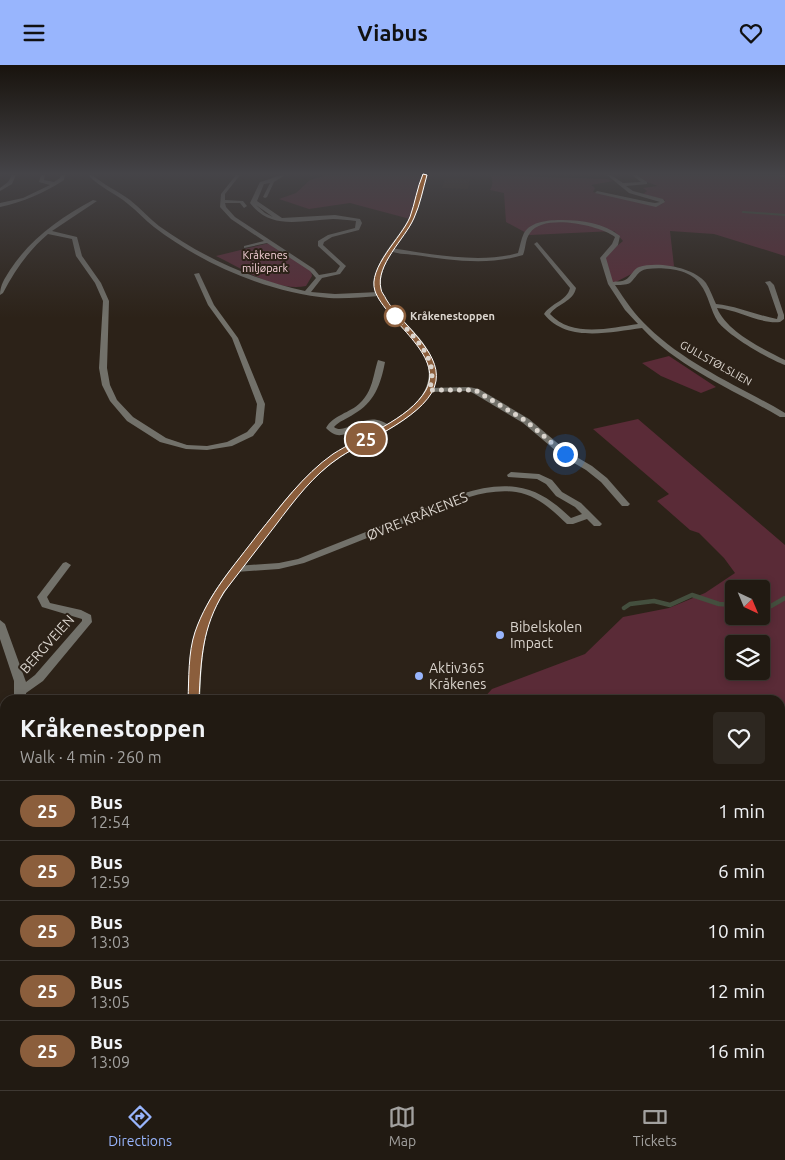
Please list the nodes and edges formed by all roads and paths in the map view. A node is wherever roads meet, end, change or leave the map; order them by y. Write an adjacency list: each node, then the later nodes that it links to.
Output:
1 (58, 223): 8 (street)
2 (152, 223): 18 (street)
3 (241, 223): 9 (street)
4 (358, 223): 14 (street)
5 (409, 223): 12 (main road)
6 (552, 223): 12 (street, GULLSTØLSLIEN)
7 (581, 223): 16 (street, GULLSTØLSLIEN)
8 (46, 232): 13 (street); 17 (street)
9 (269, 241): 11 (street); 14 (street)
10 (537, 244): 21 (street)
11 (246, 247)
12 (391, 250): 19 (main road)
13 (197, 274)
14 (320, 277): 18 (street)
15 (768, 282): 20 (street)
16 (611, 284): 20 (street); 21 (street, GULLSTØLSLIEN)
17 (0, 293)
18 (307, 293): 19 (street)
19 (379, 295): 24 (main road)
20 (713, 306): 23 (street)
21 (642, 326): 25 (street, GULLSTØLSLIEN)
22 (381, 362): 26 (street)
23 (785, 363)
24 (429, 390): 26 (main road); 28 (street)
25 (784, 415)
26 (388, 427): 32 (main road)
27 (512, 475): 29 (street)
28 (625, 504)
29 (590, 515): 30 (street); 32 (street, ØVRE KRÅKENES)
30 (597, 524)
31 (66, 565): 35 (street, BERGVEIEN)
32 (236, 569): 36 (main road)
33 (0, 624): 34 (street, BERGVEIEN)
34 (21, 695)
35 (22, 695)
36 (194, 695)

